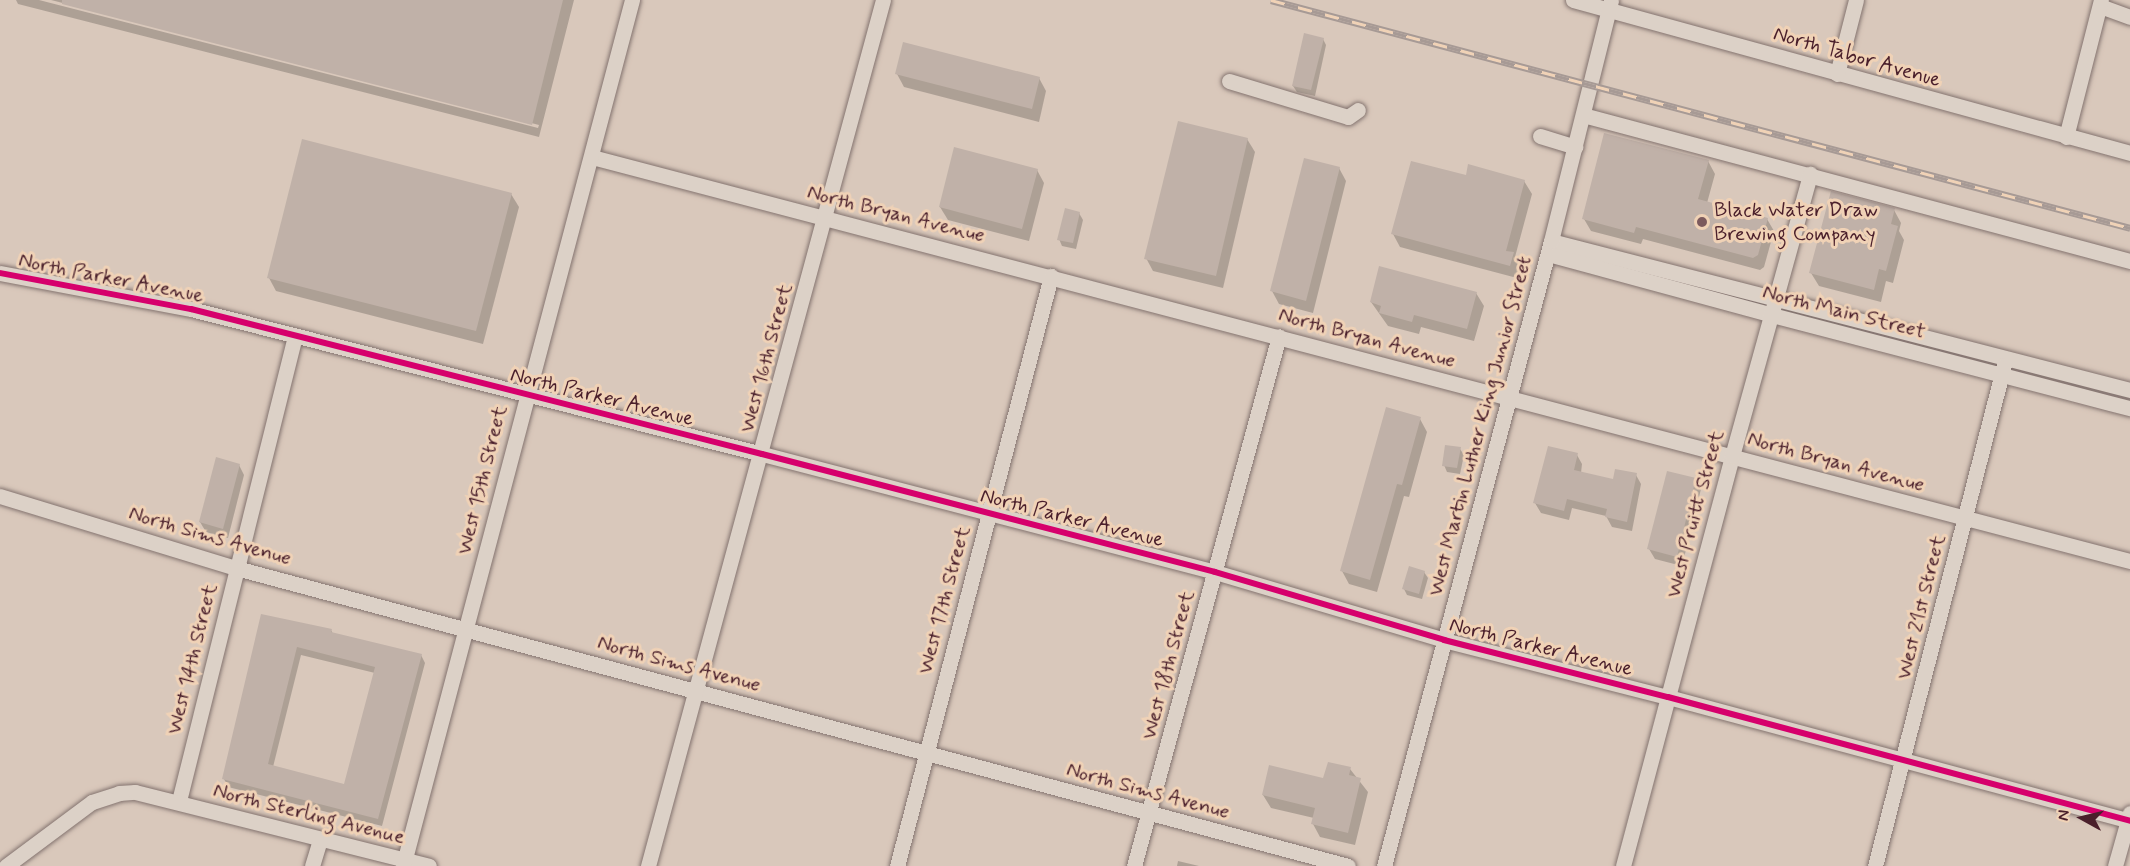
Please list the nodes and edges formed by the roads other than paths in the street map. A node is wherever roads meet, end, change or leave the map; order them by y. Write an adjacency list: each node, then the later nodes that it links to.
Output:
1 (632, 0): 16 (street, West 15th Street)
2 (883, 0): 18 (street, West 16th Street)
3 (1573, 0): 6 (street, North Tabor Avenue)
4 (1856, 0): 8 (street)
5 (2100, 3): 7 (street); 13 (street)
6 (1610, 5): 8 (street, North Tabor Avenue); 11 (street, West Martin Luther King Junior Street)
7 (2130, 17)
8 (1837, 74): 13 (street, North Tabor Avenue)
9 (1229, 81): 10 (street)
10 (1358, 110)
11 (1583, 116): 14 (street, West Martin Luther King Junior Street); 17 (street)
12 (1540, 136): 14 (street)
13 (2066, 137): 15 (street, North Tabor Avenue)
14 (1575, 147): 19 (street, West Martin Luther King Junior Street)
15 (2130, 153)
16 (592, 157): 18 (street, North Bryan Avenue); 29 (street, West 15th Street)
17 (1810, 174): 20 (street); 23 (street, West Pruitt Street)
18 (825, 218): 22 (street, North Bryan Avenue); 32 (street, West 16th Street)
19 (1550, 247): 23 (street, North Main Street); 24 (street, North Main Street); 30 (street, West Martin Luther King Junior Street)
20 (2130, 261)
21 (0, 273): 25 (street, North Parker Avenue)
22 (1052, 276): 26 (street, North Bryan Avenue); 35 (street, West 17th Street)
23 (1776, 299): 24 (street, West Pruitt Street); 27 (street, North Main Street)
24 (1772, 315): 27 (street, North Main Street); 33 (street, West Pruitt Street)
25 (295, 336): 29 (street, North Parker Avenue); 38 (street, West 14th Street)
26 (1279, 336): 30 (street, North Bryan Avenue); 39 (street, West 18th Street)
27 (2004, 366): 28 (street, North Main Street); 31 (street, North Main Street); 36 (street, West 21st Street)
28 (2130, 390)
29 (526, 394): 32 (street, North Parker Avenue); 40 (street, West 15th Street)
30 (1508, 398): 33 (street, North Bryan Avenue); 41 (street, West Martin Luther King Junior Street)
31 (2130, 408)
32 (762, 454): 35 (street, North Parker Avenue); 42 (street, West 16th Street)
33 (1732, 456): 36 (street, North Bryan Avenue); 43 (street, West Pruitt Street)
34 (0, 496): 38 (street, North Sims Avenue)
35 (988, 514): 39 (street, North Parker Avenue); 44 (street, West 17th Street)
36 (1965, 518): 37 (street, North Bryan Avenue); 45 (street, West 21st Street)
37 (2130, 561)
38 (236, 568): 40 (street, North Sims Avenue); 46 (street, West 14th Street)
39 (1215, 572): 41 (street, North Parker Avenue); 47 (street, West 18th Street)
40 (466, 628): 42 (street, North Sims Avenue); 50 (street, West 15th Street)
41 (1444, 640): 43 (street, North Parker Avenue); 58 (street, West Martin Luther King Junior Street)
42 (698, 691): 44 (street, North Sims Avenue); 54 (street, West 16th Street)
43 (1668, 697): 45 (street, North Parker Avenue); 59 (street, West Pruitt Street)
44 (926, 753): 47 (street, North Sims Avenue); 55 (street, West 17th Street)
45 (1903, 761): 48 (street, North Parker Avenue); 60 (street, West 21st Street)
46 (179, 801): 49 (street, North Sterling Avenue); 51 (street)
47 (1149, 813): 56 (street, West 18th Street); 57 (street, North Sims Avenue)
48 (2129, 818): 61 (street)
49 (320, 840): 50 (street, North Sterling Avenue); 52 (street)
50 (403, 863): 53 (street, North Sterling Avenue)
51 (6, 866)
52 (312, 866)
53 (429, 866)
54 (648, 866)
55 (897, 866)
56 (1134, 866)
57 (1348, 866)
58 (1384, 866)
59 (1623, 866)
60 (1875, 866)
61 (2115, 866)

